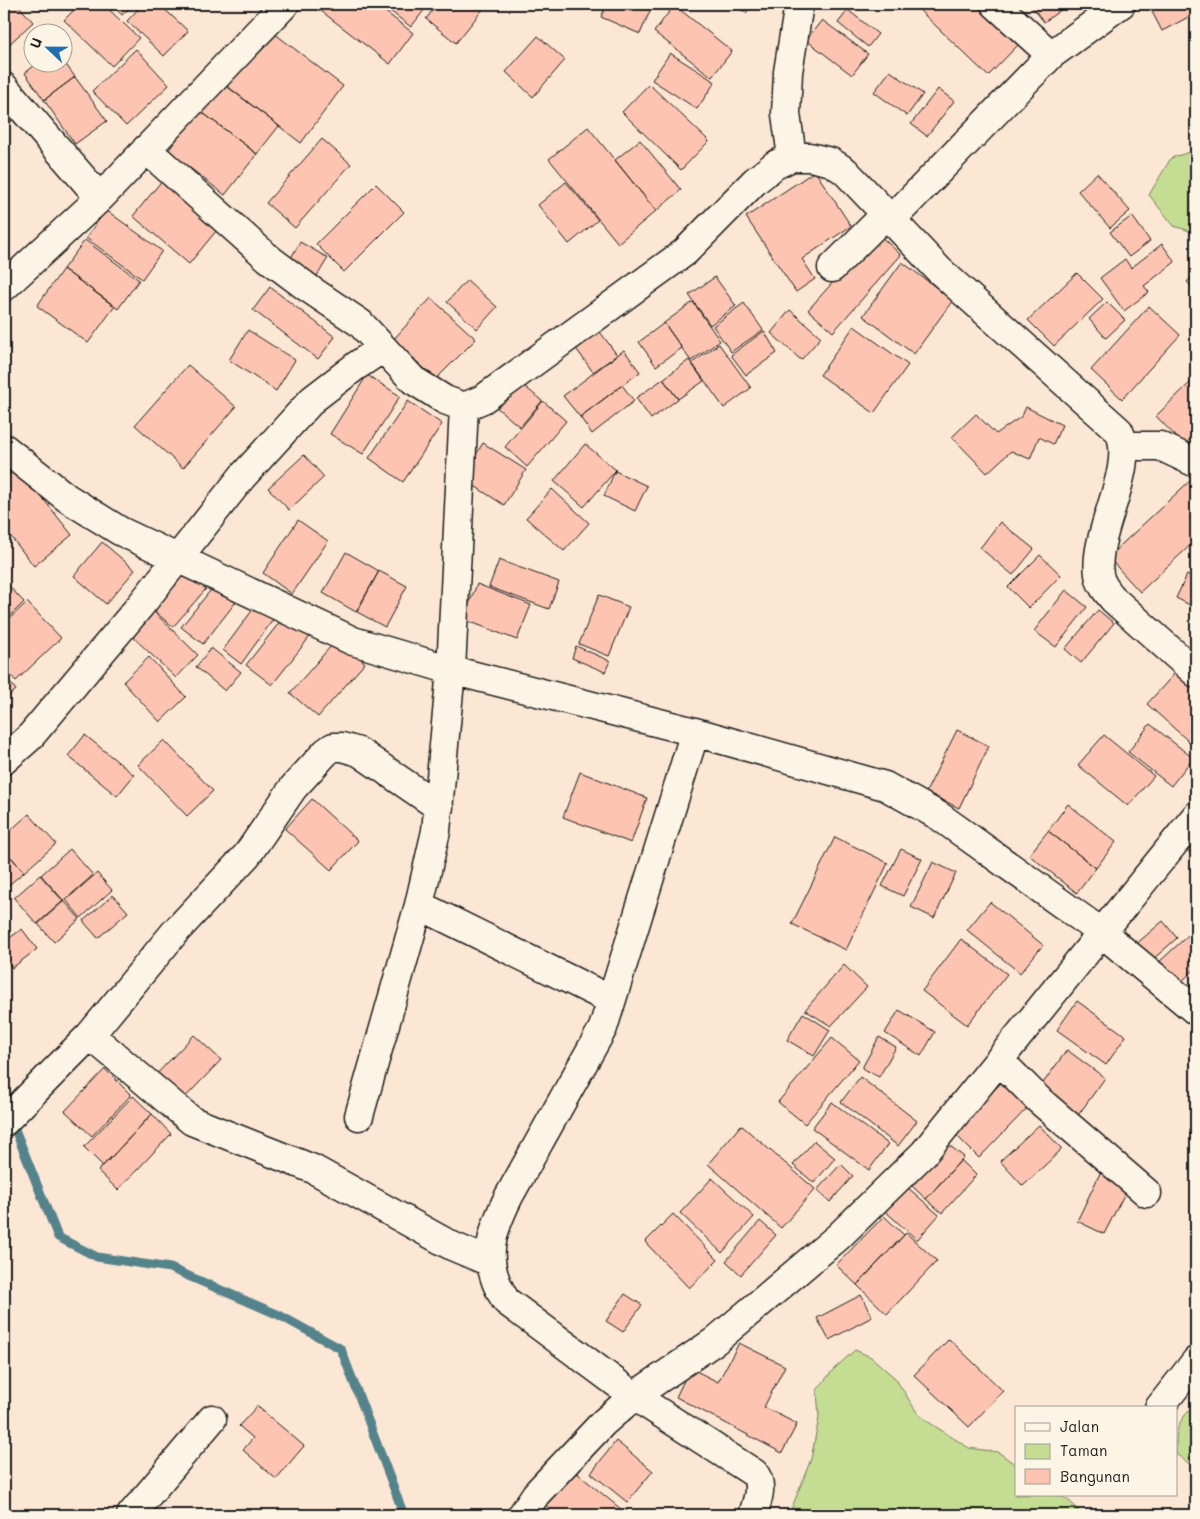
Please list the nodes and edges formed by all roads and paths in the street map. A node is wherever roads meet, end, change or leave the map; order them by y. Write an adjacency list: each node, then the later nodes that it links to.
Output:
1 (285, 4): 7 (street)
2 (799, 4): 8 (street)
3 (995, 4): 5 (street)
4 (1121, 4): 5 (street)
5 (1051, 55): 10 (street)
6 (4, 87): 9 (street)
7 (146, 149): 9 (street); 13 (street)
8 (792, 157): 10 (street); 14 (street)
9 (100, 198): 12 (street)
10 (888, 218): 11 (street); 15 (street)
11 (832, 268)
12 (4, 287)
13 (383, 348): 14 (street); 18 (street)
14 (464, 407): 19 (street)
15 (1124, 446): 17 (street); 20 (street)
16 (4, 448): 18 (street)
17 (1196, 463)
18 (177, 556): 19 (street); 22 (street)
19 (451, 670): 21 (street); 23 (street)
20 (1196, 673)
21 (695, 732): 26 (street); 27 (street)
22 (4, 760)
23 (439, 807): 25 (street); 29 (street)
24 (1196, 816): 26 (street)
25 (419, 905): 27 (street); 31 (street)
26 (1101, 932): 28 (street); 30 (street)
27 (611, 1000): 34 (street)
28 (1196, 1012)
29 (90, 1035): 32 (street); 34 (street)
30 (999, 1060): 33 (street); 36 (street)
31 (359, 1116)
32 (4, 1122)
33 (1147, 1193)
34 (490, 1262): 36 (street)
35 (1196, 1362): 37 (street)
36 (634, 1396): 40 (street); 41 (street)
37 (1162, 1406)
38 (212, 1419): 39 (street)
39 (131, 1515)
40 (522, 1515)
41 (754, 1515)

